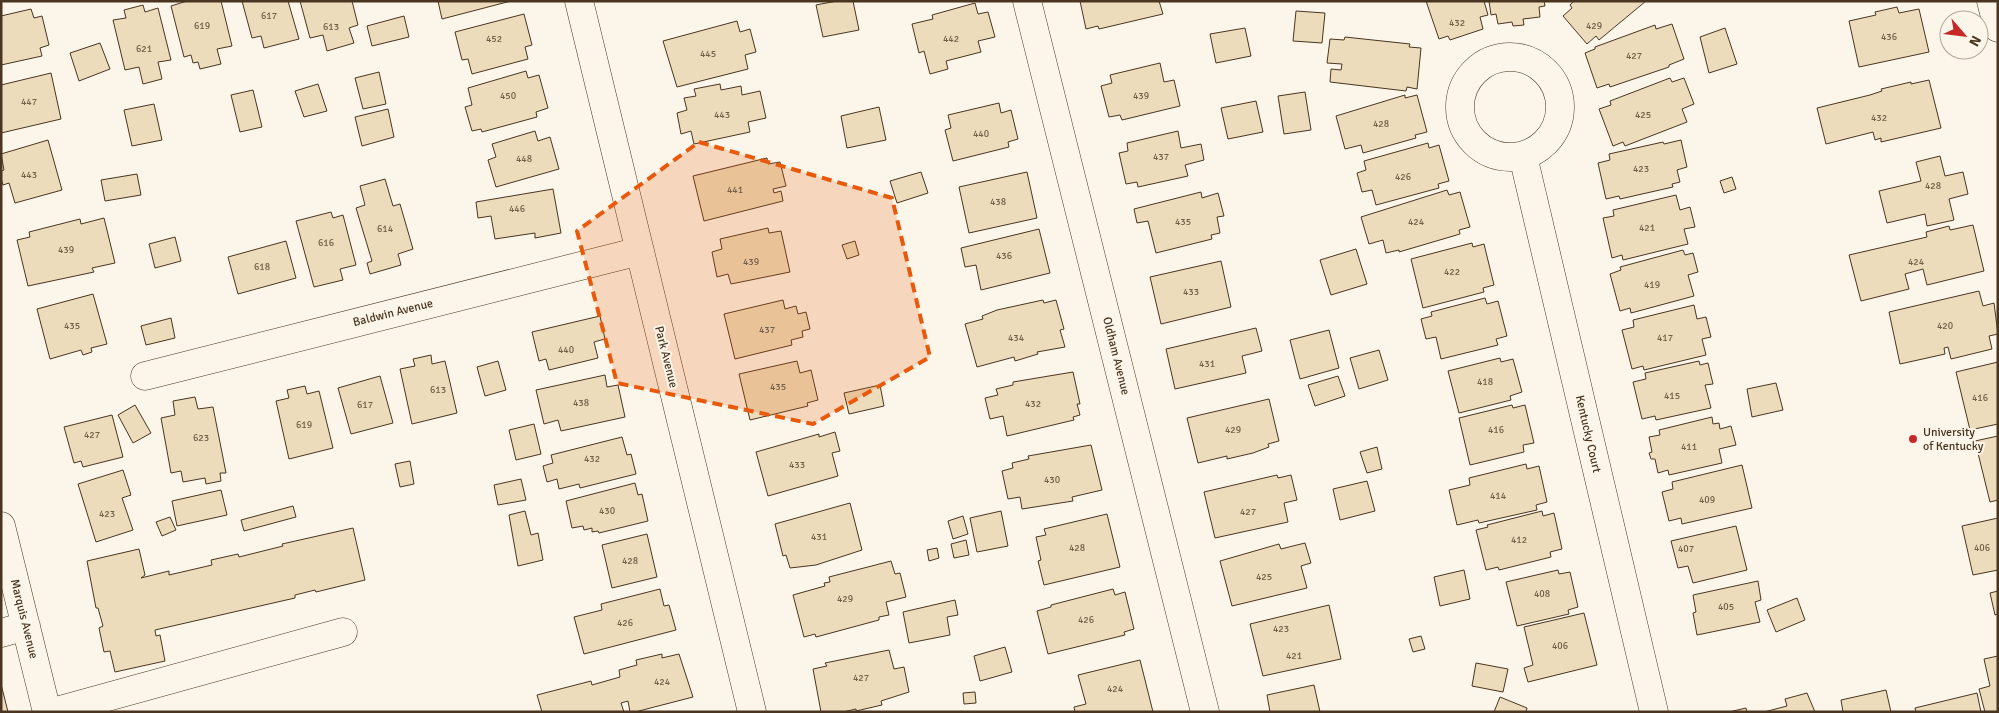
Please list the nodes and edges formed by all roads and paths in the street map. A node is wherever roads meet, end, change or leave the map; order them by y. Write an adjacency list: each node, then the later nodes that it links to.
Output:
1 (579, 1): 6 (street, Park Avenue)
2 (1026, 1): 14 (street, Oldham Avenue)
3 (1991, 1): 4 (street)
4 (1998, 28)
5 (1523, 156): 15 (street, Kentucky Court)
6 (640, 251): 7 (street, Baldwin Avenue); 13 (street, Park Avenue)
7 (145, 376)
8 (1, 526): 9 (street, Marquis Avenue)
9 (14, 629): 11 (street, Marquis Avenue)
10 (343, 632): 12 (street)
11 (48, 712)
12 (54, 712)
13 (752, 712)
14 (1205, 712)
15 (1654, 712)

